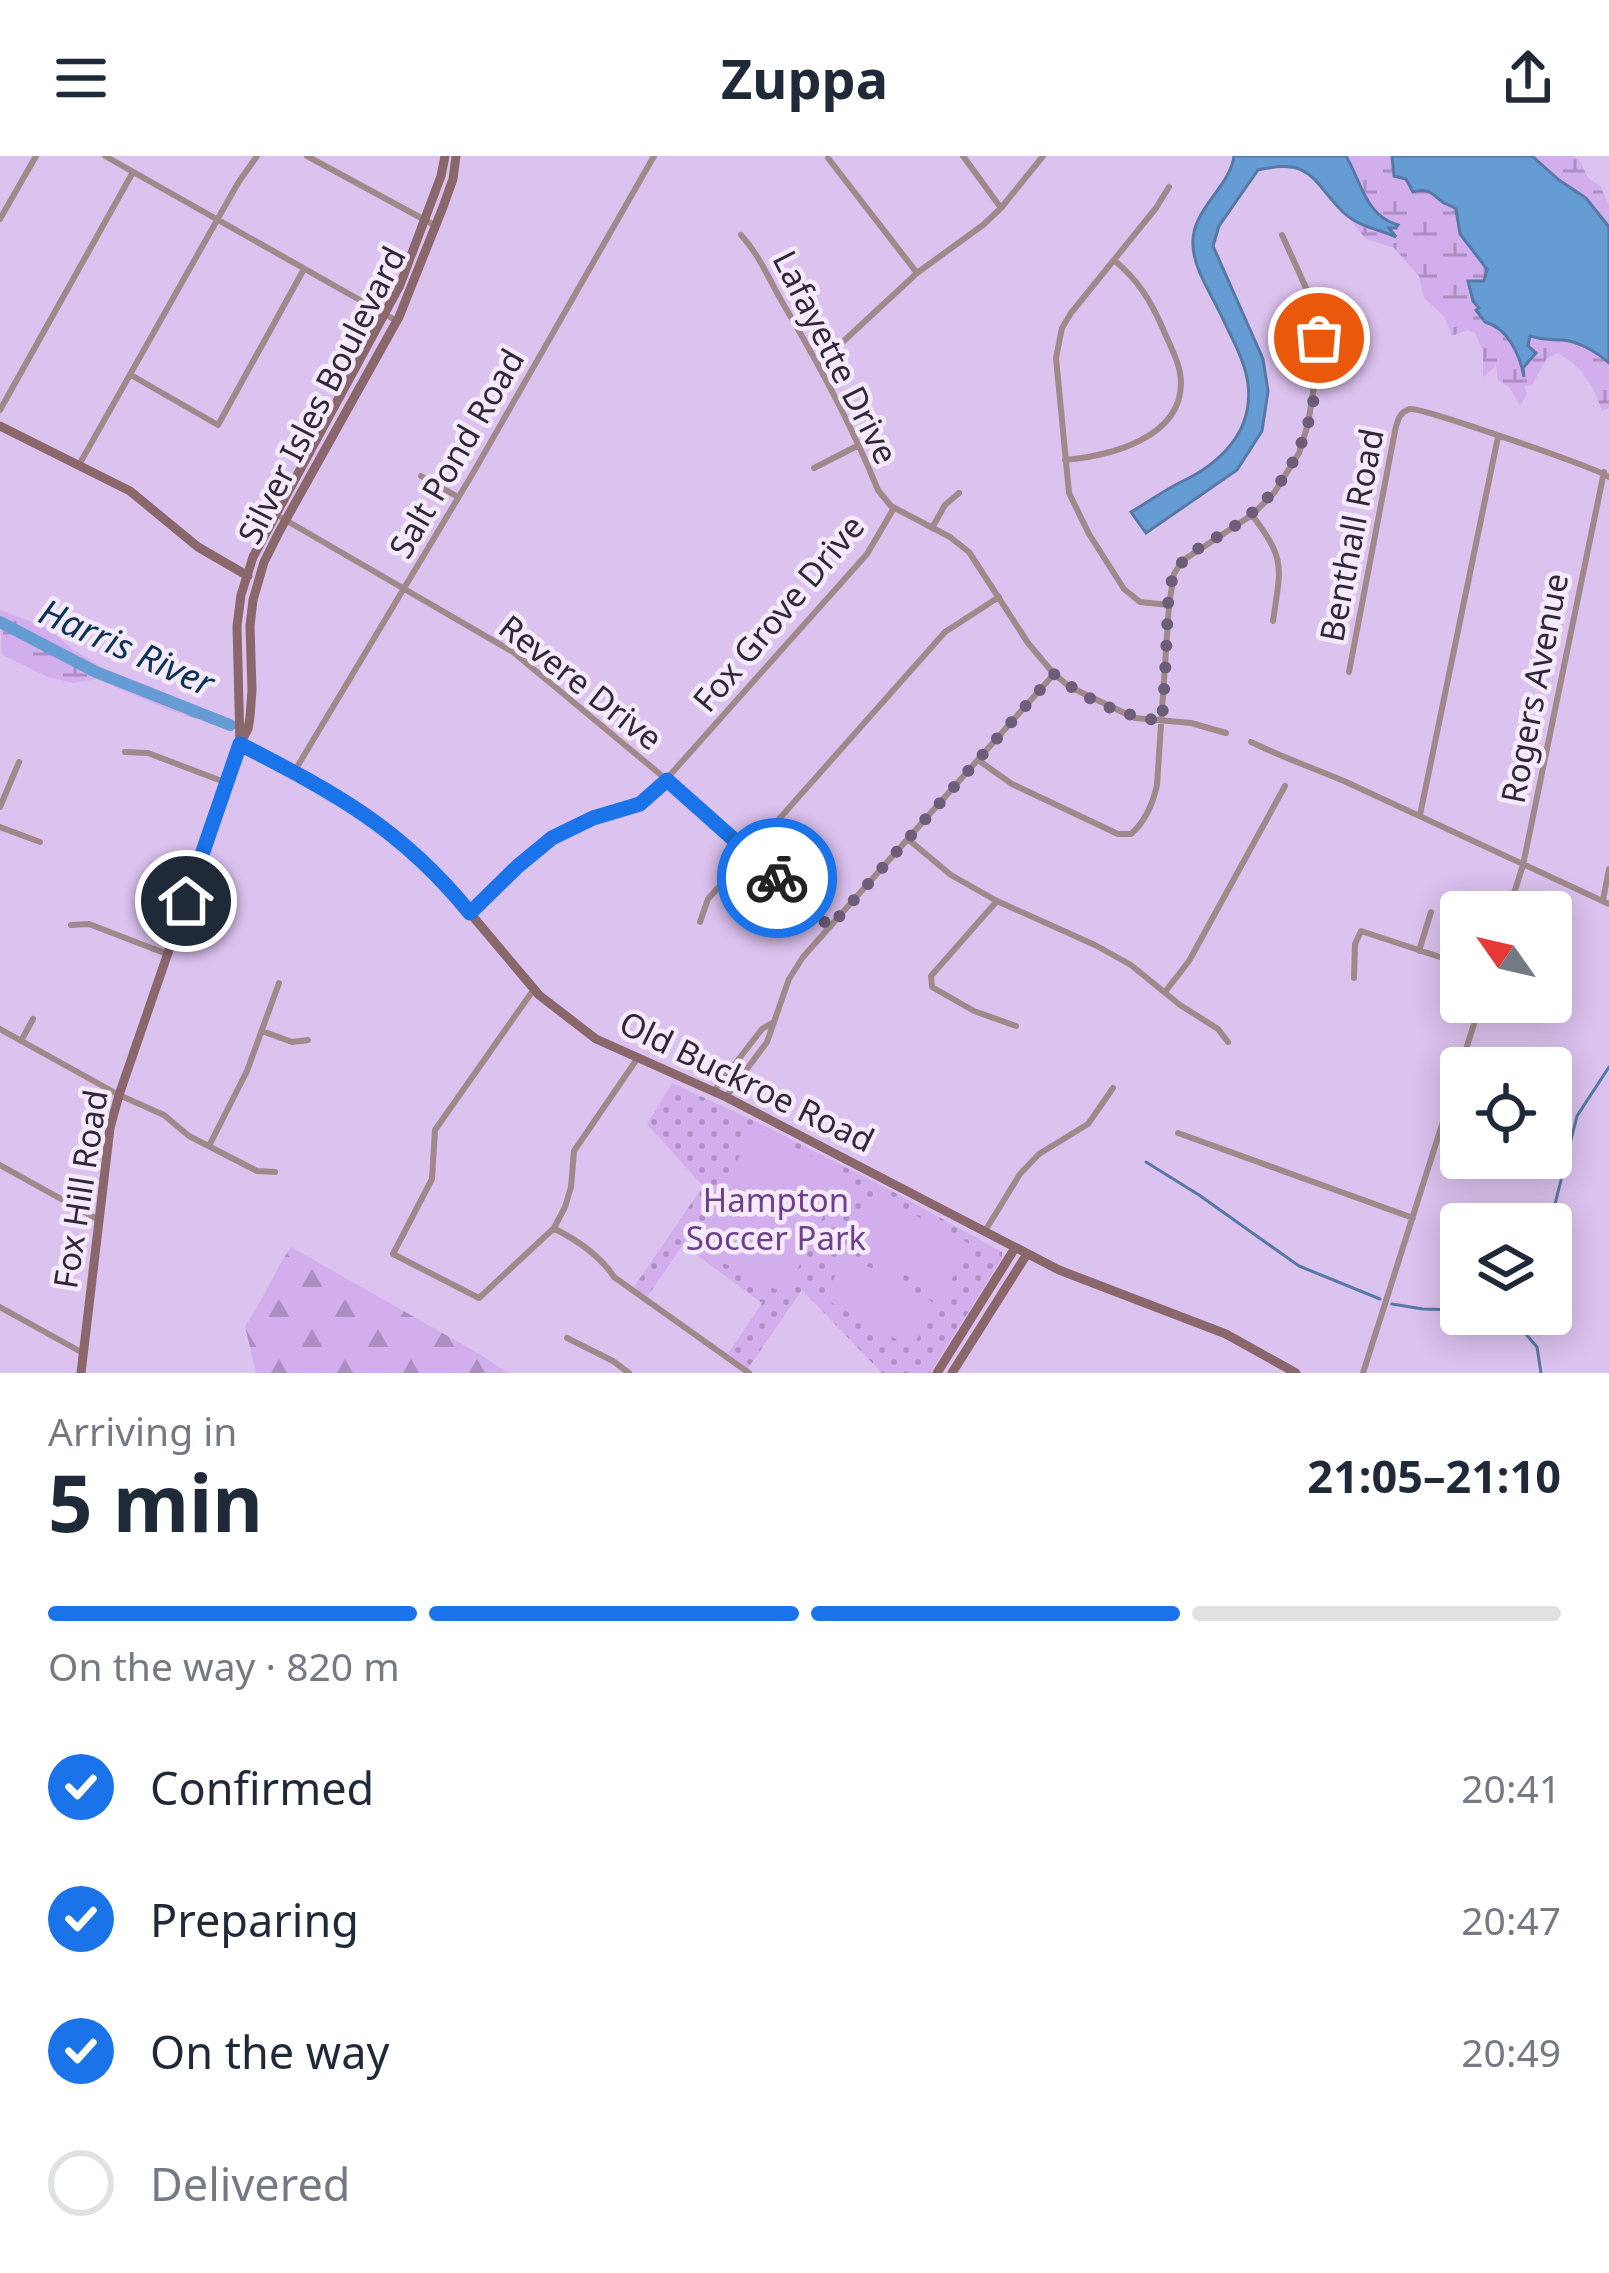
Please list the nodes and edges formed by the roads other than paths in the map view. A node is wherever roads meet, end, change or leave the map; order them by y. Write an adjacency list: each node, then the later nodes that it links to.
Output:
1 (36, 156): 14 (street)
2 (105, 156): 11 (street)
3 (257, 156): 15 (street)
4 (307, 156): 16 (street)
5 (445, 156): 16 (main road, Silver Isles Boulevard)
6 (457, 156): 16 (main road, Silver Isles Boulevard)
7 (654, 156): 36 (street, Salt Pond Road)
8 (963, 156): 13 (street)
9 (1042, 156): 13 (street)
10 (828, 158): 21 (street)
11 (133, 172): 15 (street); 26 (street)
12 (1169, 187): 19 (street)
13 (1001, 208): 21 (street)
14 (0, 219)
15 (218, 220): 20 (street); 25 (street)
16 (430, 224): 22 (main road, Silver Isles Boulevard); 23 (main road, Silver Isles Boulevard)
17 (1282, 235): 38 (street)
18 (741, 236): 24 (street, Lafayette Drive)
19 (1114, 260): 30 (street); 30 (street)
20 (305, 268): 22 (street); 25 (street)
21 (917, 273): 24 (street)
22 (386, 315): 23 (street); 39 (main road, Silver Isles Boulevard)
23 (397, 321): 39 (main road, Silver Isles Boulevard)
24 (819, 364): 29 (street, Lafayette Drive)
25 (131, 375): 31 (street)
26 (0, 410)
27 (0, 426): 31 (main road)
28 (1498, 437): 33 (street, Benthall Road); 46 (street, Benthall Road); 60 (street)
29 (859, 445): 32 (street); 37 (street, Lafayette Drive)
30 (1065, 460): 44 (street)
31 (79, 464): 41 (main road)
32 (814, 468)
33 (1606, 475): 65 (street, Rogers Avenue)
34 (422, 476): 36 (street)
35 (959, 493): 40 (street)
36 (458, 497): 42 (street, Salt Pond Road)
37 (894, 508): 40 (street, Lafayette Drive); 56 (street, Fox Grove Drive)
38 (1252, 515): 44 (street); 45 (street)
39 (280, 517): 41 (main road, Silver Isles Boulevard); 42 (street, Revere Drive)
40 (932, 528): 43 (street, Lafayette Drive)
41 (252, 579): 51 (main road, Silver Isles Boulevard)
42 (405, 589): 55 (street, Salt Pond Road); 56 (street, Revere Drive)
43 (999, 597): 47 (street, Lafayette Drive); 64 (street)
44 (1168, 605): 48 (street)
45 (1273, 621)
46 (1349, 672)
47 (1054, 674): 48 (street, Lafayette Drive); 53 (street)
48 (1162, 721): 49 (street, Lafayette Drive); 53 (street)
49 (1226, 734)
50 (1251, 742): 60 (street)
51 (240, 744): 55 (main road, Old Buckroe Road); 57 (main road, Fox Hill Road)
52 (124, 752): 57 (street)
53 (978, 760): 62 (street)
54 (19, 762): 59 (street)
55 (295, 772): 71 (main road, Old Buckroe Road)
56 (667, 780): 64 (street, Revere Drive); 71 (street, Fox Grove Drive)
57 (227, 783): 76 (main road, Fox Hill Road)
58 (1286, 786): 81 (street)
59 (0, 807)
60 (1419, 817): 65 (street)
61 (0, 826): 63 (street)
62 (909, 839): 68 (street); 74 (street)
63 (40, 842)
64 (749, 853): 72 (street); 74 (street, Revere Drive)
65 (1523, 865): 67 (street, Rogers Avenue); 69 (street)
66 (1609, 868): 69 (street)
67 (1515, 891)
68 (997, 901): 81 (street); 85 (street)
69 (1606, 902)
70 (1431, 912): 75 (street)
71 (470, 913): 80 (main road, Old Buckroe Road)
72 (700, 922)
73 (71, 925): 76 (street)
74 (830, 927): 83 (street)
75 (1419, 951): 77 (street); 78 (street)
76 (167, 954): 94 (main road, Fox Hill Road)
77 (1440, 958)
78 (1354, 978)
79 (279, 983): 87 (street)
80 (534, 989): 91 (main road, Old Buckroe Road); 102 (street)
81 (1165, 992): 90 (street)
82 (33, 1019): 89 (street)
83 (772, 1023): 93 (street); 95 (street)
84 (1474, 1023): 100 (street)
85 (1016, 1026)
86 (0, 1029): 89 (street)
87 (262, 1031): 88 (street); 97 (street)
88 (308, 1040)
89 (21, 1041): 94 (street)
90 (1228, 1042)
91 (637, 1059): 93 (main road, Old Buckroe Road); 102 (street)
92 (1113, 1088): 103 (street)
93 (714, 1091): 95 (main road, Old Buckroe Road)
94 (118, 1095): 97 (street); 101 (main road, Fox Hill Road)
95 (726, 1096): 103 (main road, Old Buckroe Road)
96 (1178, 1133): 100 (street)
97 (208, 1146): 99 (street)
98 (0, 1165): 101 (street)
99 (275, 1172)
100 (1413, 1217): 115 (street)
101 (99, 1220): 108 (main road, Fox Hill Road)
102 (554, 1228): 111 (street)
103 (985, 1231): 104 (main road, Old Buckroe Road)
104 (1016, 1248): 105 (main road, Old Buckroe Road); 112 (main road)
105 (1027, 1254): 113 (main road); 114 (main road, Old Buckroe Road)
106 (0, 1306): 108 (street)
107 (567, 1338): 110 (street)
108 (83, 1353): 109 (main road, Fox Hill Road)
109 (81, 1373)
110 (628, 1373)
111 (749, 1373)
112 (938, 1373)
113 (952, 1373)
114 (1296, 1373)
115 (1363, 1373)

